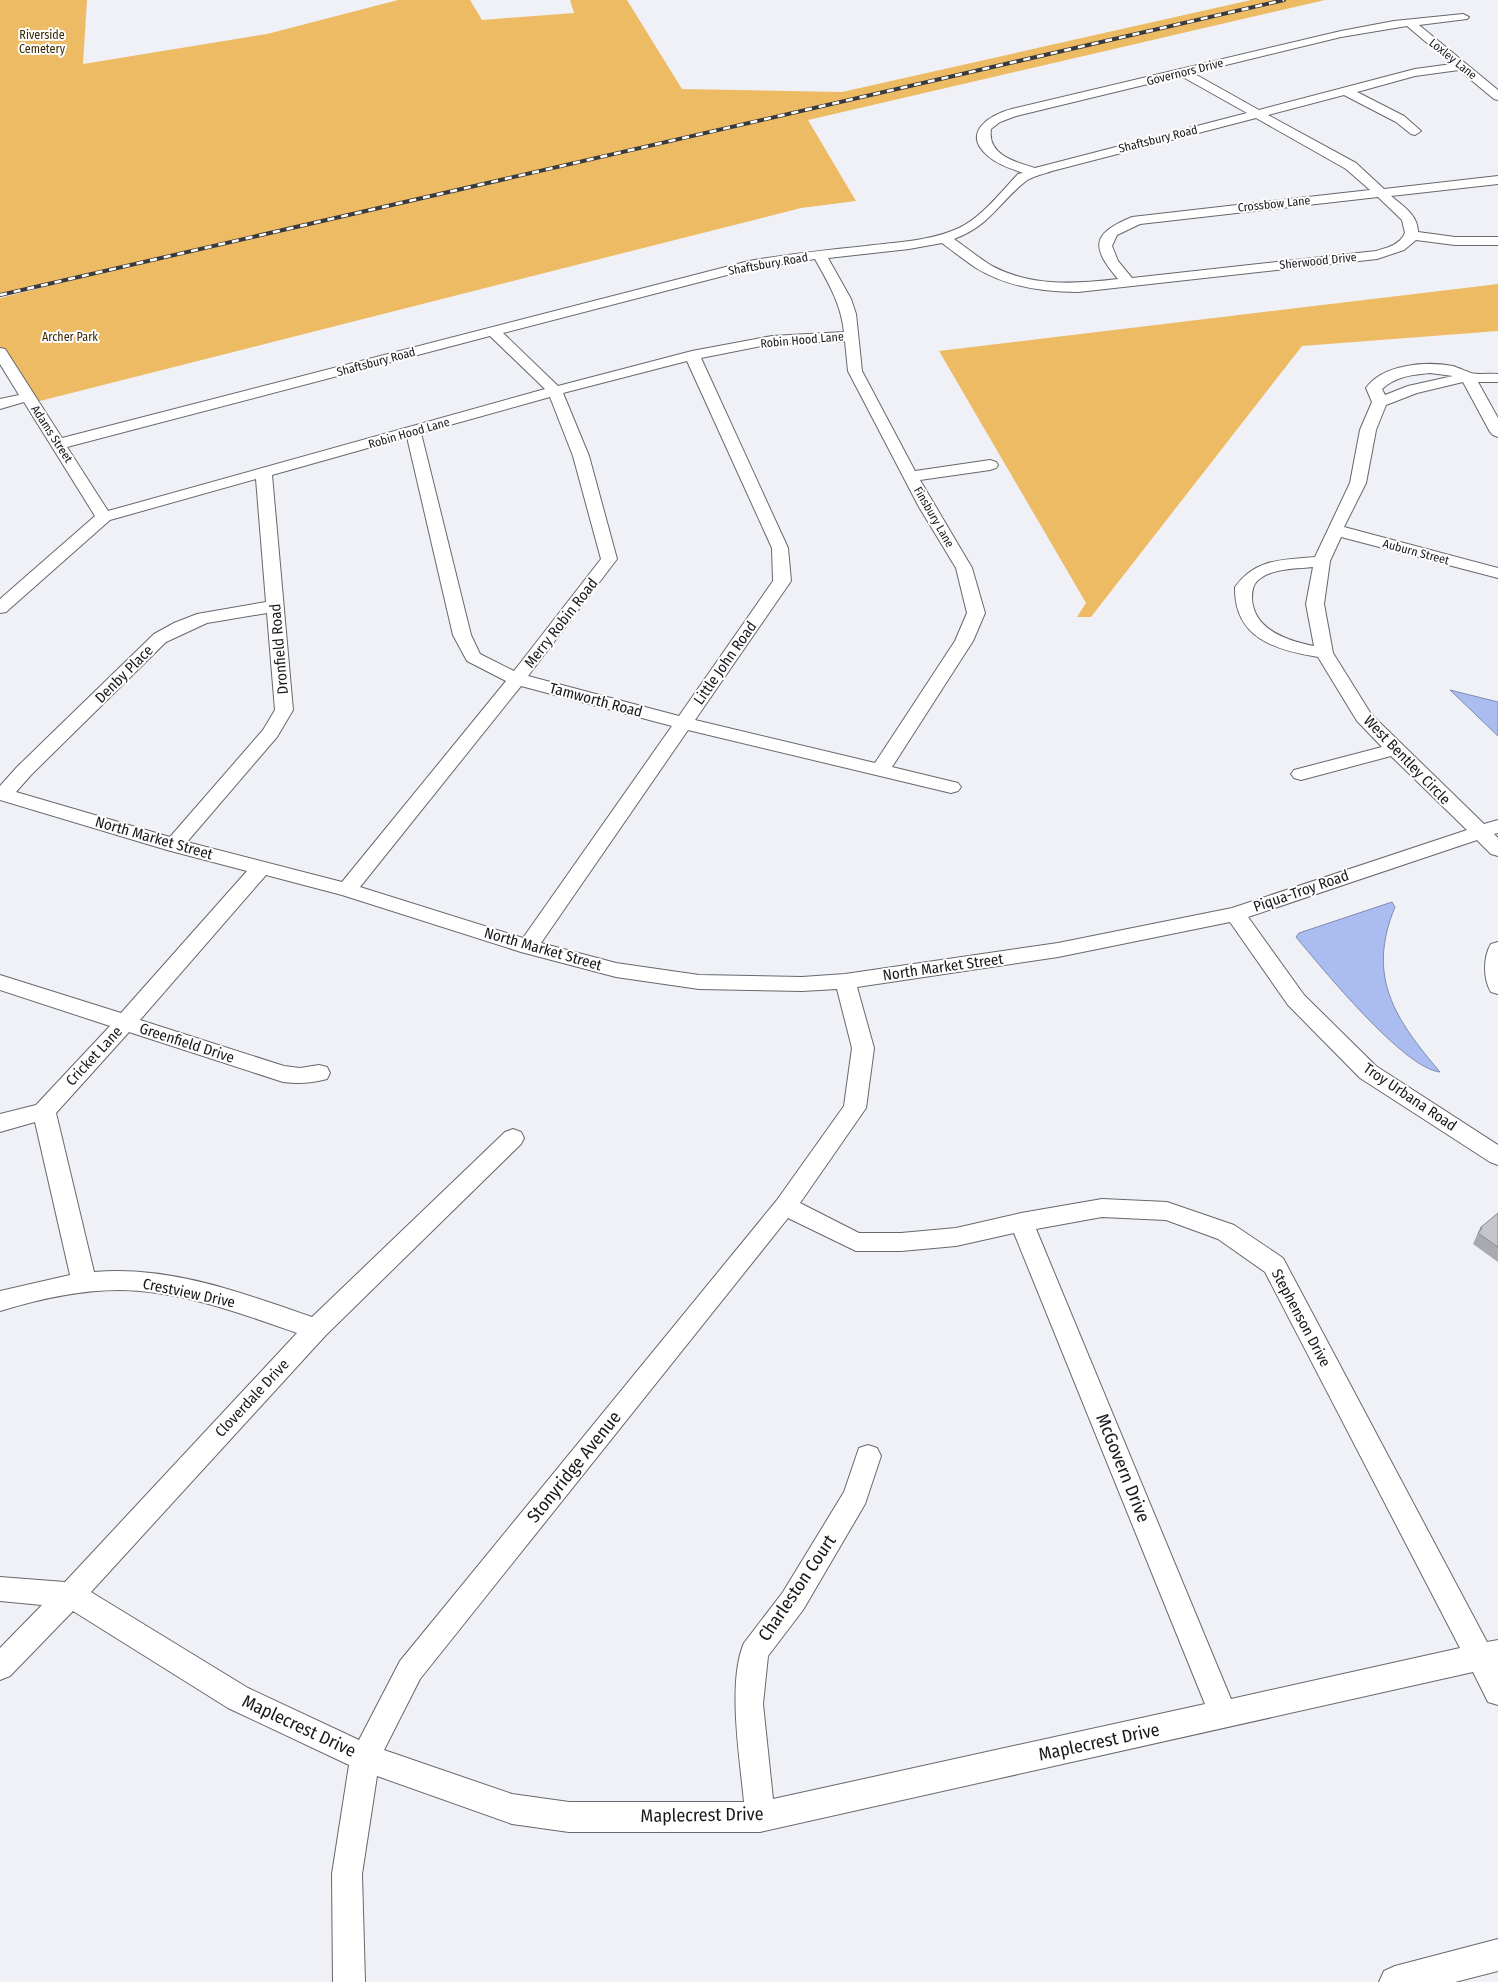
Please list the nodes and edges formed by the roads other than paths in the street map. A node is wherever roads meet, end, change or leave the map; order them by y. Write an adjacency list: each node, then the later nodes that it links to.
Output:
1 (1463, 17): 2 (street, Governors Drive)
2 (1409, 22): 3 (street, Loxley Lane); 4 (street, Governors Drive)
3 (1462, 66): 5 (street, Shaftsbury Road); 6 (street, Loxley Lane)
4 (1183, 72): 7 (street); 9 (street, Governors Drive)
5 (1346, 91): 7 (street, Shaftsbury Road); 8 (street)
6 (1498, 96)
7 (1259, 114): 9 (street, Shaftsbury Road); 11 (street)
8 (1415, 131)
9 (1033, 172): 13 (street, Shaftsbury Road)
10 (1498, 180): 11 (street, Crossbow Lane)
11 (1382, 192): 12 (street); 16 (street, Crossbow Lane)
12 (1412, 235): 14 (street); 16 (street, Sherwood Drive)
13 (944, 238): 15 (street, Shaftsbury Road); 16 (street, Sherwood Drive)
14 (1498, 241)
15 (820, 255): 17 (street, Shaftsbury Road); 18 (street, Finsbury Lane)
16 (1128, 282)
17 (494, 331): 23 (street, Merry Robin Road); 28 (street, Shaftsbury Road)
18 (852, 336): 20 (street, Robin Hood Lane); 31 (street, Finsbury Lane)
19 (0, 352): 24 (street, Adams Street)
20 (692, 355): 23 (street, Robin Hood Lane); 40 (street, Little John Road)
21 (1468, 377): 22 (street, West Bentley Circle); 27 (street); 33 (street, West Bentley Circle)
22 (1498, 378)
23 (555, 391): 26 (street, Robin Hood Lane); 39 (street, Merry Robin Road)
24 (28, 397): 25 (street); 28 (street, Adams Street)
25 (0, 404)
26 (413, 432): 30 (street, Robin Hood Lane); 39 (street, Tamworth Road)
27 (1498, 432)
28 (59, 444): 32 (street, Adams Street)
29 (990, 465): 31 (street)
30 (264, 474): 32 (street, Robin Hood Lane); 36 (street, Dronfield Road)
31 (911, 476): 42 (street, Finsbury Lane)
32 (104, 517): 37 (street, Robin Hood Lane)
33 (1335, 530): 34 (street, West Bentley Circle); 35 (street, Auburn Street)
34 (1322, 561): 38 (street, West Bentley Circle); 38 (street)
35 (1498, 573)
36 (275, 606): 45 (street, Denby Place); 47 (street, Dronfield Road)
37 (0, 608)
38 (1324, 653): 41 (street, West Bentley Circle)
39 (517, 679): 40 (street, Tamworth Road); 50 (street, Merry Robin Road)
40 (683, 723): 42 (street, Tamworth Road); 53 (street, Little John Road)
41 (1395, 749): 43 (street); 46 (street, West Bentley Circle)
42 (881, 769): 44 (street, Tamworth Road)
43 (1301, 774)
44 (950, 787)
45 (1, 795): 47 (street, North Market Street)
46 (1489, 829): 48 (street, West Bentley Circle); 51 (street, Piqua-Troy Road)
47 (174, 844): 49 (street, North Market Street)
48 (1498, 849)
49 (261, 868): 50 (street, North Market Street); 58 (street, Cricket Lane)
50 (347, 890): 53 (street, North Market Street)
51 (1235, 914): 52 (street, Piqua-Troy Road); 63 (street, Troy Urbana Road)
52 (1101, 941): 55 (street, North Market Street)
53 (528, 947): 55 (street, North Market Street)
54 (1498, 949): 57 (street)
55 (845, 981): 64 (street, Stonyridge Avenue)
56 (0, 982): 58 (street, Greenfield Drive)
57 (1498, 987)
58 (125, 1023): 59 (street, Greenfield Drive); 60 (street, Cricket Lane)
59 (319, 1073)
60 (44, 1111): 61 (street); 66 (street)
61 (0, 1123)
62 (514, 1138): 68 (street, Cloverdale Drive)
63 (1498, 1156)
64 (786, 1206): 65 (street, Stephenson Drive); 76 (street, Stonyridge Avenue)
65 (1021, 1222): 72 (street, Stephenson Drive); 75 (street, McGovern Drive)
66 (84, 1283): 67 (street, Crestview Drive); 68 (street, Crestview Drive)
67 (0, 1301)
68 (316, 1329): 71 (street, Cloverdale Drive)
69 (868, 1456): 77 (street, Charleston Court)
70 (0, 1589): 71 (street, Maplecrest Drive)
71 (71, 1595): 73 (street, Cloverdale Drive); 76 (street, Maplecrest Drive)
72 (1489, 1654): 74 (street, Stephenson Drive); 75 (street, Maplecrest Drive)
73 (0, 1667)
74 (1498, 1692)
75 (1224, 1715): 77 (street, Maplecrest Drive)
76 (365, 1758): 77 (street, Maplecrest Drive); 79 (street, Stonyridge Avenue)
77 (760, 1816)
78 (1498, 1955): 80 (street)
79 (349, 1982)
80 (1395, 1982)

